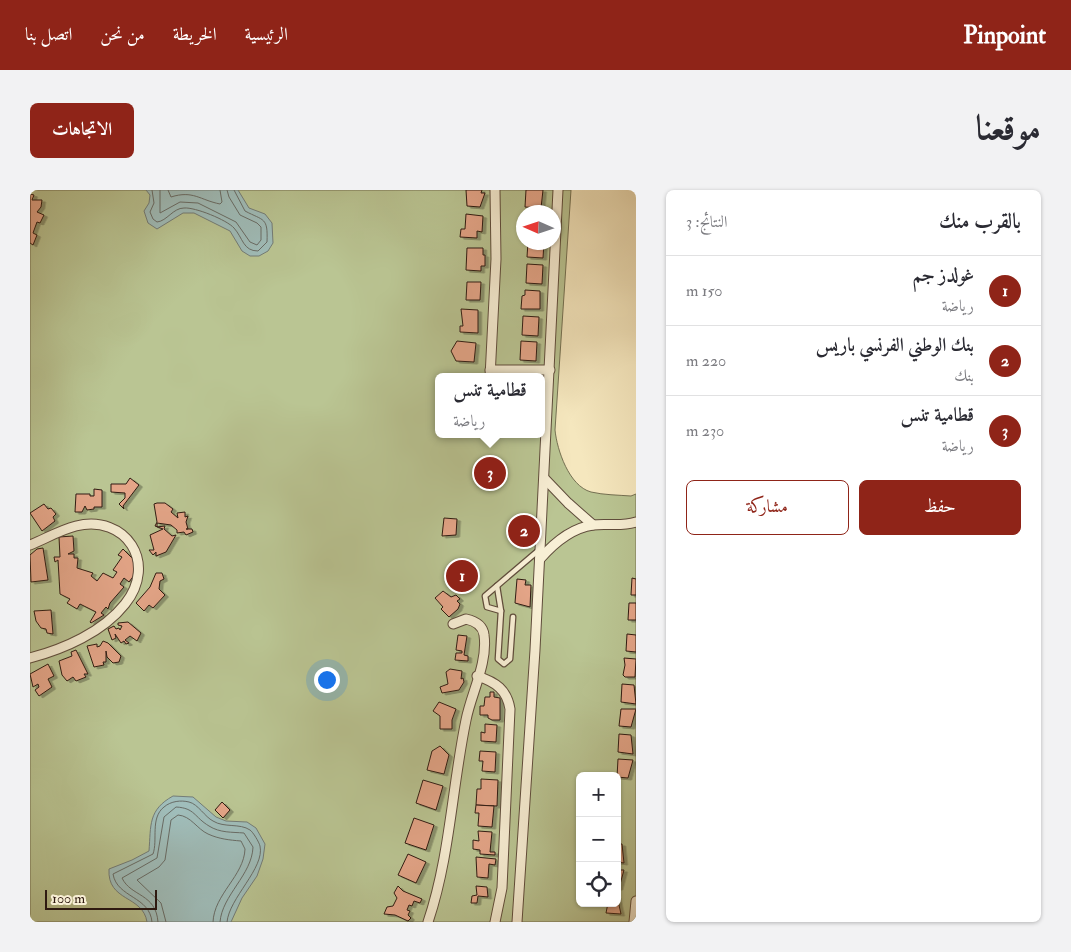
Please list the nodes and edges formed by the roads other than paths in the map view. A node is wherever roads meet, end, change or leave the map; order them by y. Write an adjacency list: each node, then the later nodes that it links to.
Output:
1 (495, 190): 4 (street)
2 (558, 190): 3 (street)
3 (550, 370): 4 (street); 5 (street)
4 (490, 373)
5 (545, 479): 7 (street); 9 (street)
6 (635, 523): 7 (street)
7 (593, 525): 10 (street)
8 (30, 545): 15 (street)
9 (541, 549): 10 (street); 11 (lane)
10 (540, 559): 20 (street)
11 (497, 586): 12 (lane); 12 (lane)
12 (501, 611): 13 (lane)
13 (513, 617)
14 (453, 624): 16 (street)
15 (30, 658)
16 (477, 676): 18 (street); 19 (street)
17 (636, 901): 21 (street)
18 (428, 922)
19 (495, 922)
20 (517, 922)
21 (634, 922)

